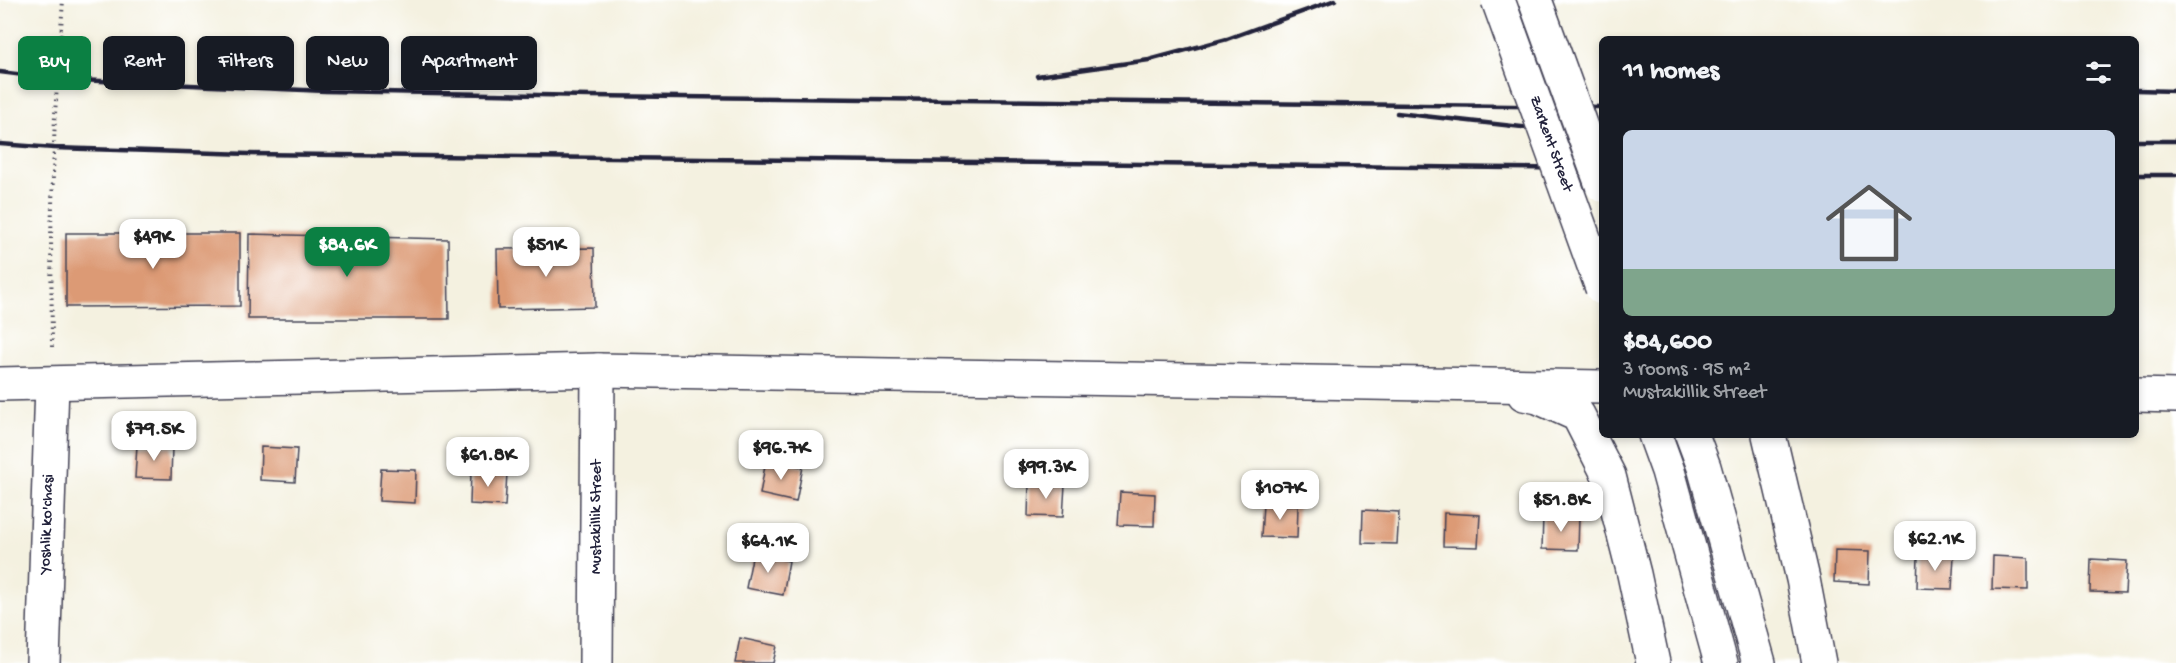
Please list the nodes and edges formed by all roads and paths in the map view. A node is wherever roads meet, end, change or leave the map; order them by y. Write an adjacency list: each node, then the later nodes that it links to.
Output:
1 (63, 0): 8 (path)
2 (1498, 0): 5 (main road, Zarkent Street, bridge)
3 (1535, 0): 4 (main road, bridge)
4 (1599, 177)
5 (1599, 280)
6 (598, 370): 8 (main road); 9 (main road); 17 (main road, Mustakillik Street)
7 (0, 384): 8 (main road)
8 (52, 384): 16 (main road, Yoshlik ko'chasi)
9 (1484, 385): 10 (main road); 18 (main road)
10 (1599, 387)
11 (2139, 395): 12 (main road)
12 (2176, 396)
13 (1656, 438): 19 (main road)
14 (1693, 438): 20 (main road)
15 (1770, 438): 21 (main road)
16 (43, 663)
17 (596, 663)
18 (1653, 663)
19 (1721, 663)
20 (1759, 663)
21 (1818, 663)

